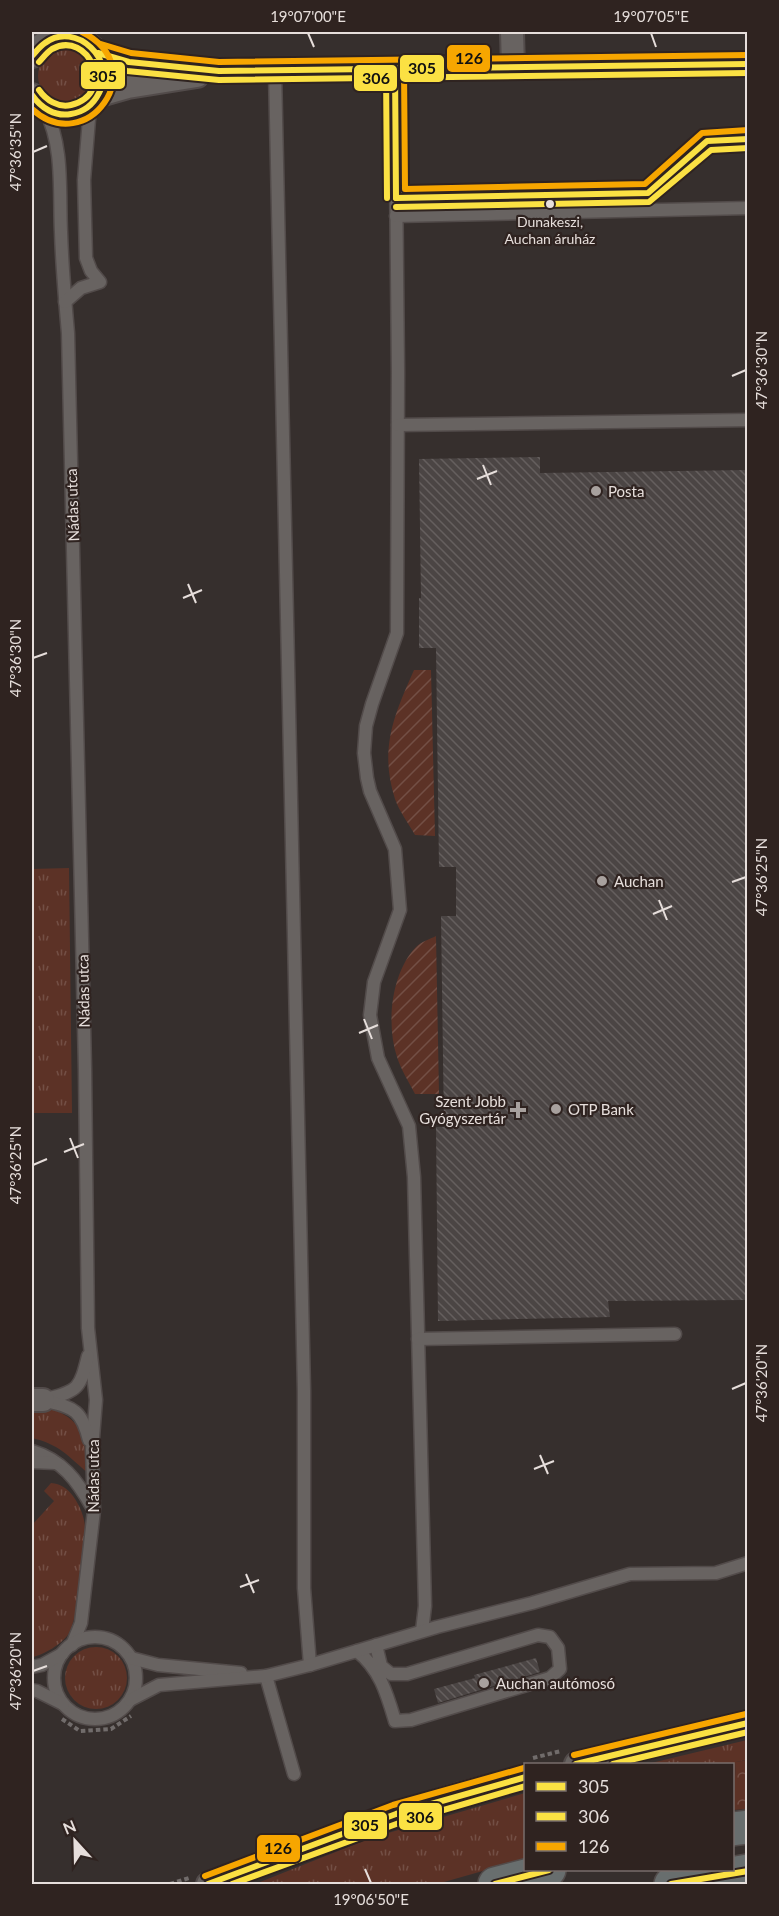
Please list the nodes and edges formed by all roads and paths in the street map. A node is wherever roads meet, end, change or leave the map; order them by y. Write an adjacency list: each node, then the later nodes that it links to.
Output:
1 (512, 32): 5 (street)
2 (90, 43): 3 (street); 7 (street); 10 (street)
3 (36, 47)
4 (747, 64): 5 (street)
5 (513, 67): 6 (street)
6 (394, 68): 8 (street); 12 (lane)
7 (219, 71): 8 (street); 10 (street)
8 (275, 72): 33 (lane)
9 (35, 101): 10 (street); 15 (lane)
10 (95, 101): 15 (lane)
11 (747, 139): 12 (lane)
12 (396, 198): 14 (lane)
13 (747, 208): 14 (lane)
14 (396, 216): 17 (lane)
15 (65, 302): 20 (lane, Nádas utca)
16 (747, 420): 17 (lane)
17 (398, 426): 19 (lane)
18 (675, 1334): 19 (lane)
19 (418, 1339): 28 (lane)
20 (90, 1349): 21 (lane); 22 (lane, Nádas utca)
21 (37, 1400): 22 (lane)
22 (92, 1450): 26 (lane, Nádas utca)
23 (32, 1451): 25 (lane)
24 (32, 1462): 25 (lane)
25 (60, 1464): 26 (lane)
26 (94, 1510): 30 (lane, Nádas utca)
27 (747, 1563): 28 (lane)
28 (422, 1631): 29 (lane)
29 (376, 1645): 31 (lane); 31 (lane)
30 (67, 1649): 32 (lane); 34 (lane); 38 (lane)
31 (357, 1651): 33 (lane)
32 (131, 1658): 35 (lane); 37 (lane)
33 (310, 1665): 35 (lane)
34 (32, 1666)
35 (266, 1676): 37 (lane); 41 (lane)
36 (32, 1690): 38 (lane)
37 (130, 1700): 38 (lane)
38 (64, 1705)
39 (747, 1723): 40 (street)
40 (580, 1763)
41 (294, 1774)
42 (524, 1777): 45 (street)
43 (542, 1871): 46 (highway)
44 (747, 1871): 47 (highway)
45 (208, 1884)
46 (495, 1884)
47 (671, 1884)

